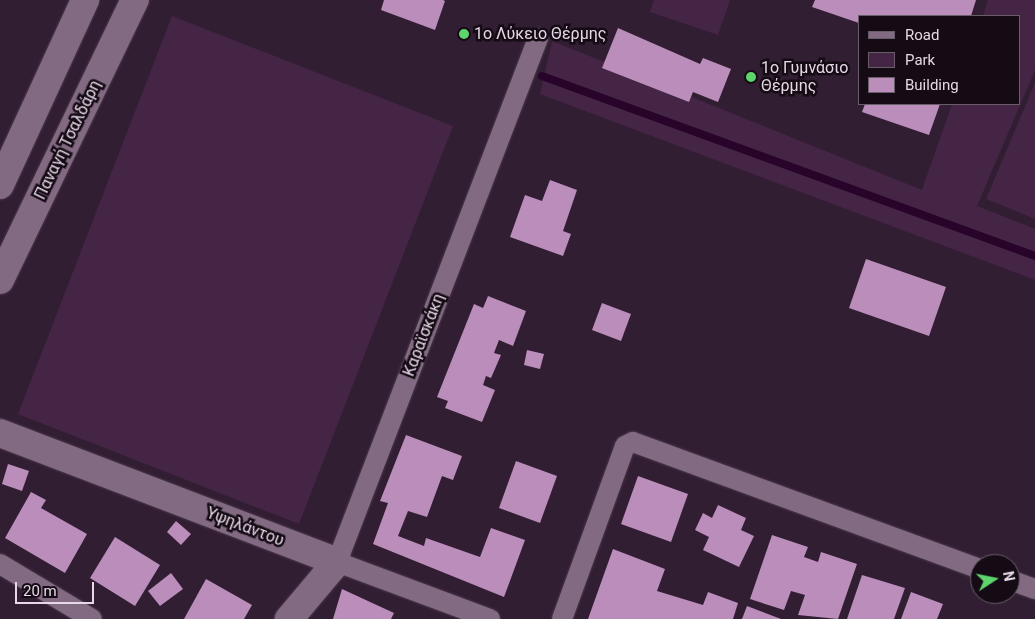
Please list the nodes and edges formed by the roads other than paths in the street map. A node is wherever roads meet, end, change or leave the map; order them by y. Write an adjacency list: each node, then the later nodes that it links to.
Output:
1 (85, 0): 4 (street)
2 (136, 0): 5 (street, Παναγή Τσαλδάρη)
3 (538, 38): 7 (street, Καραϊσκάκη)
4 (0, 185)
5 (0, 280)
6 (0, 434): 7 (street, Υψηλάντου)
7 (338, 562): 13 (street, Καραϊσκάκη); 14 (street, Υψηλάντου)
8 (0, 564): 12 (street)
9 (970, 565): 15 (street)
10 (1020, 584): 11 (street)
11 (1035, 589)
12 (92, 619)
13 (289, 619)
14 (490, 619)
15 (562, 619)

